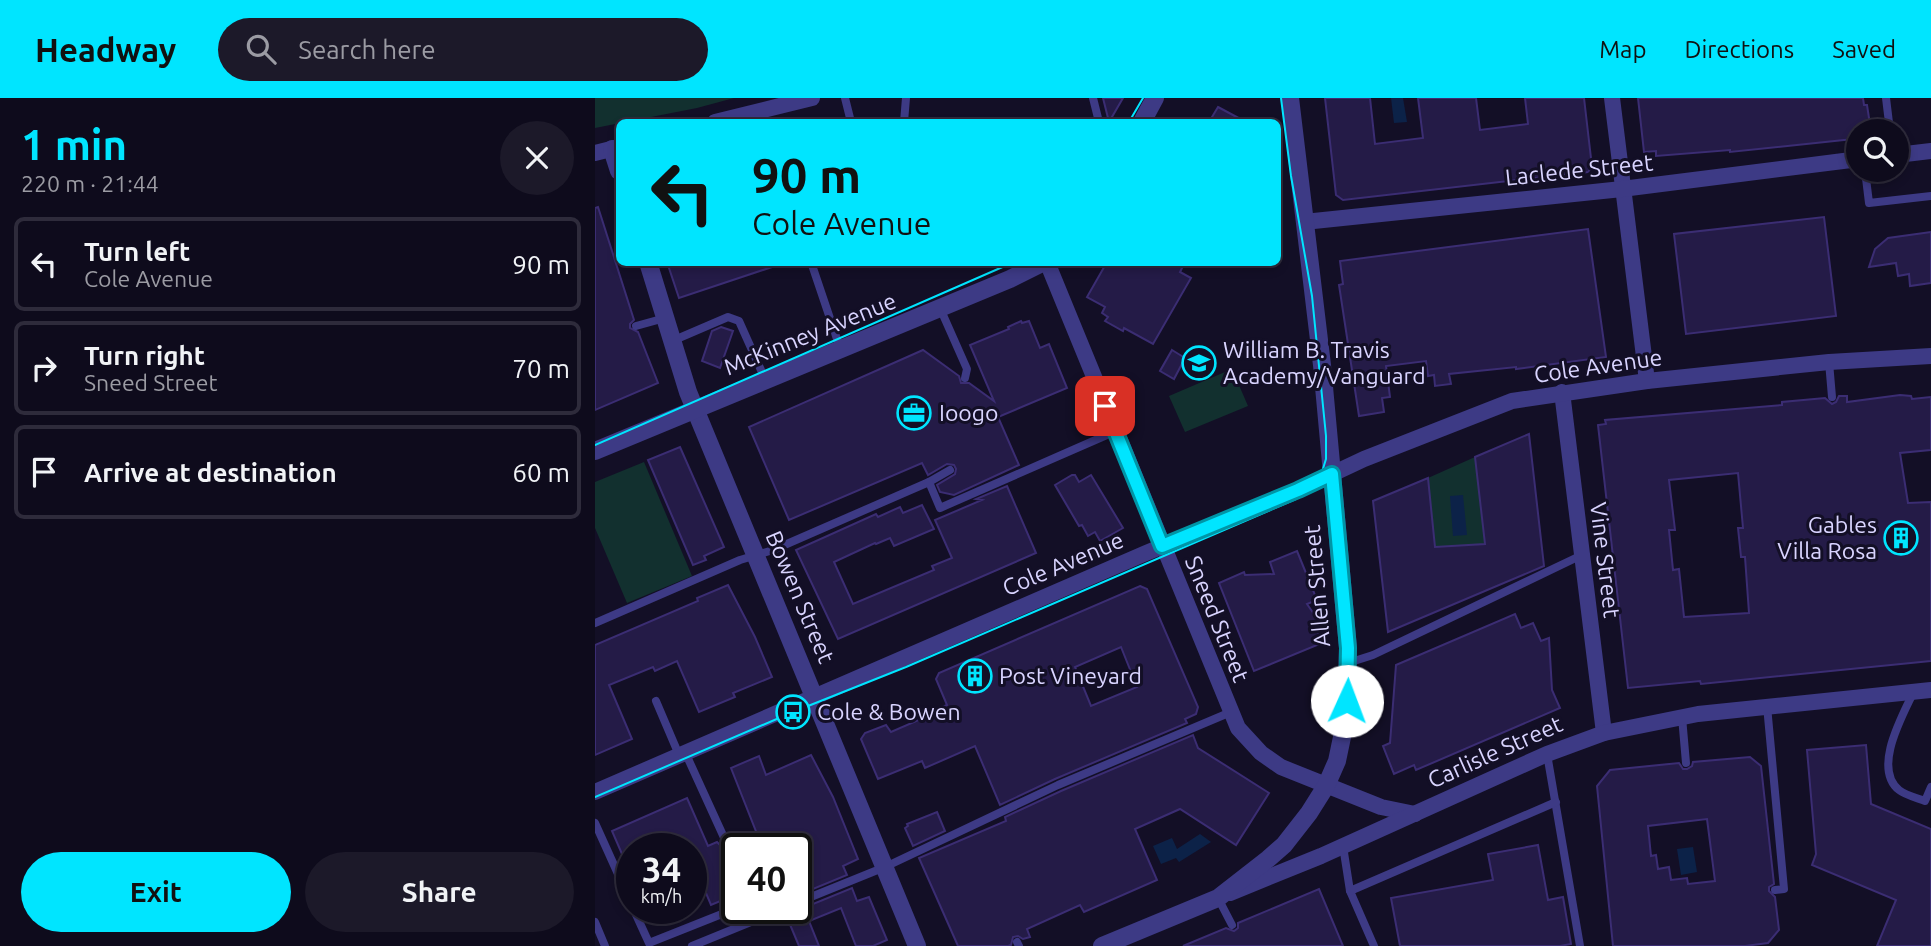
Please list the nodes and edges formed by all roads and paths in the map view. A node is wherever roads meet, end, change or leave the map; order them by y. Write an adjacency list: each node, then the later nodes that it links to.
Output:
1 (812, 98): 9 (street)
2 (845, 98): 10 (lane)
3 (906, 98): 11 (lane)
4 (1093, 98): 12 (lane)
5 (1155, 98): 13 (street)
6 (1290, 98): 21 (street, Allen Street)
7 (1612, 98): 19 (street)
8 (1886, 98): 14 (lane)
9 (727, 119)
10 (850, 119)
11 (904, 119)
12 (1098, 119)
13 (1144, 119)
14 (1889, 119)
15 (1931, 150): 16 (street)
16 (1909, 153)
17 (1846, 161): 19 (street, Laclede Street)
18 (1866, 182): 20 (lane)
19 (1622, 188): 21 (street, Laclede Street); 35 (street)
20 (1931, 196)
21 (1304, 222): 42 (street, Allen Street)
22 (649, 266): 27 (street, Bowen Street)
23 (812, 266): 30 (lane)
24 (1036, 266): 26 (street, McKinney Avenue)
25 (1047, 266): 39 (street, Sneed Street)
26 (940, 308): 30 (street, McKinney Avenue); 33 (lane)
27 (665, 318): 28 (lane); 29 (street, Bowen Street)
28 (636, 327)
29 (672, 341): 34 (lane); 38 (street, Bowen Street)
30 (840, 348): 34 (street, McKinney Avenue)
31 (1931, 356): 32 (street, Cole Avenue)
32 (1829, 362): 35 (street, Cole Avenue); 37 (lane)
33 (965, 378)
34 (765, 379): 38 (street, McKinney Avenue)
35 (1647, 381): 36 (street, Cole Avenue)
36 (1562, 392): 42 (street, Cole Avenue); 46 (street, Vine Street)
37 (1832, 397)
38 (695, 408): 40 (street, McKinney Avenue); 45 (street, Bowen Street)
39 (1115, 431): 43 (lane); 44 (street, Sneed Street)
40 (595, 451)
41 (950, 470): 43 (lane)
42 (1332, 474): 44 (street, Cole Avenue); 48 (street, Allen Street)
43 (929, 482): 45 (lane)
44 (1162, 546): 51 (street, Cole Avenue); 54 (street, Sneed Street)
45 (756, 555): 47 (lane); 51 (street, Bowen Street)
46 (1582, 555): 48 (lane); 56 (street, Vine Street)
47 (595, 623)
48 (1348, 663): 60 (street, Allen Street)
49 (1931, 690): 50 (street, Carlisle Street)
50 (1914, 691): 53 (street, Carlisle Street); 61 (lane)
51 (815, 696): 57 (street, Cole Avenue); 70 (street, Bowen Street)
52 (656, 701): 57 (lane)
53 (1766, 706): 55 (street, Carlisle Street); 64 (lane)
54 (1231, 712): 60 (street, Sneed Street); 70 (lane)
55 (1682, 717): 56 (street, Carlisle Street); 59 (lane)
56 (1604, 733): 58 (street, Carlisle Street)
57 (682, 754): 62 (street, Cole Avenue); 68 (lane)
58 (1547, 754): 63 (lane); 66 (street, Carlisle Street)
59 (1686, 763)
60 (1326, 786): 66 (street, Sneed Street); 75 (street, Allen Street)
61 (1931, 787)
62 (595, 792)
63 (1556, 802): 73 (lane); 87 (lane)
64 (1776, 805): 65 (lane); 72 (lane)
65 (1766, 806)
66 (1415, 814): 69 (street, Carlisle Street)
67 (595, 823): 71 (lane)
68 (721, 833)
69 (1343, 846): 73 (lane); 75 (street, Carlisle Street)
70 (885, 867): 74 (lane); 84 (street, Bowen Street)
71 (616, 871)
72 (1775, 890)
73 (1350, 891): 86 (lane)
74 (812, 897)
75 (1217, 898): 80 (lane); 81 (street, Carlisle Street)
76 (595, 922): 82 (lane)
77 (640, 924): 78 (lane)
78 (697, 924)
79 (746, 924): 83 (lane)
80 (1232, 925)
81 (1124, 942): 85 (street, Carlisle Street)
82 (605, 946)
83 (692, 946)
84 (917, 946)
85 (1102, 946)
86 (1374, 946)
87 (1580, 946)

